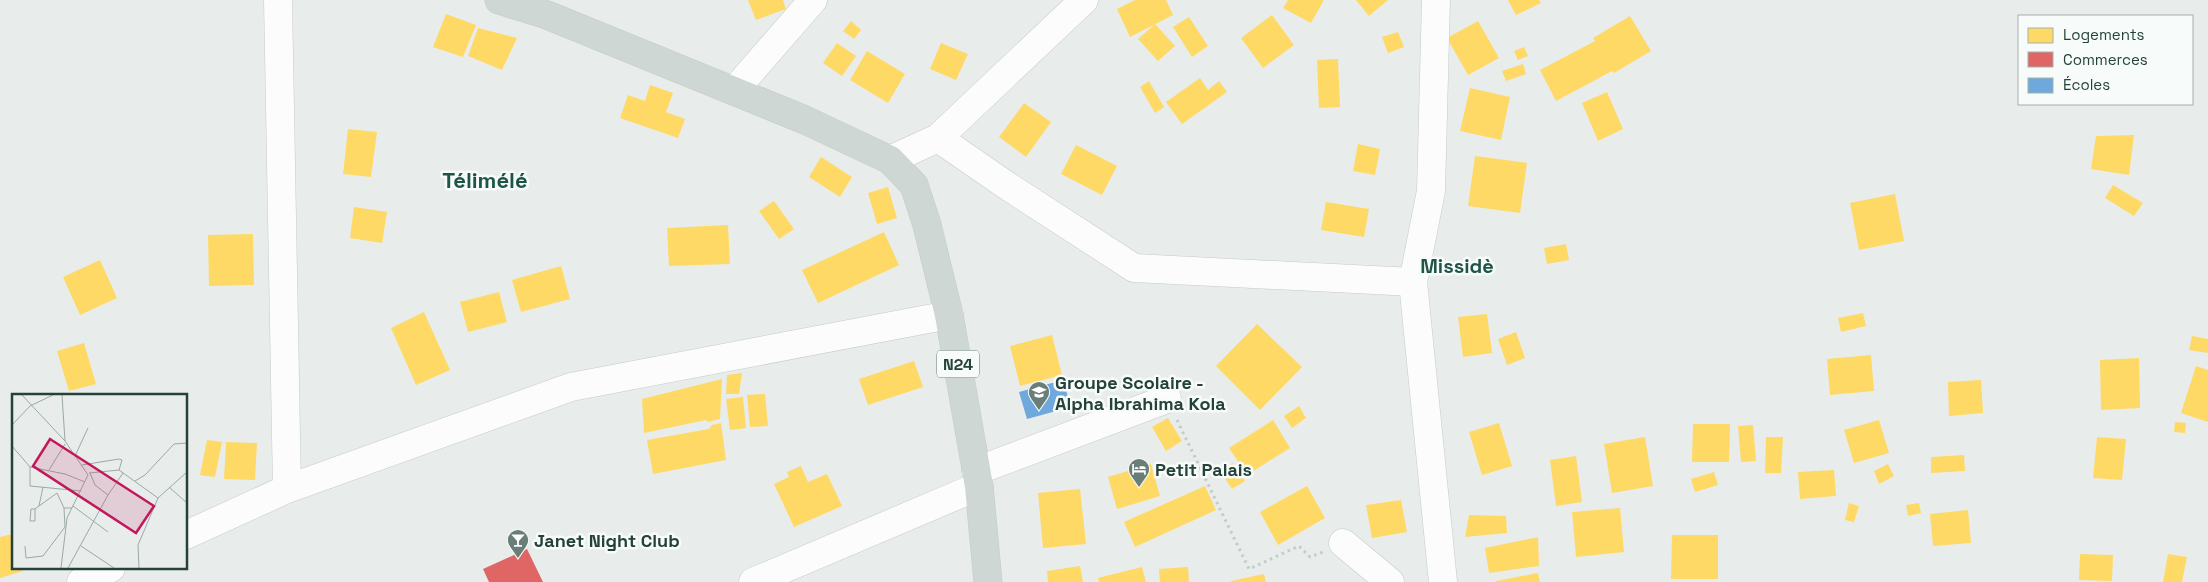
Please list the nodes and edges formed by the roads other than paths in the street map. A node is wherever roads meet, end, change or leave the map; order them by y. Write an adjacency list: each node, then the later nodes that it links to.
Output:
1 (278, 0): 14 (street)
2 (499, 0): 6 (main road, N24)
3 (813, 0): 7 (street)
4 (1084, 0): 8 (street)
5 (1436, 0): 10 (street)
6 (547, 8): 7 (main road, N24)
7 (734, 91): 9 (main road, N24)
8 (938, 138): 9 (street); 10 (street)
9 (890, 160): 11 (main road, N24)
10 (1413, 282): 22 (street)
11 (949, 315): 13 (main road, N24); 14 (street)
12 (1167, 399): 13 (street)
13 (978, 478): 19 (street); 20 (main road, N24)
14 (287, 490): 15 (street)
15 (188, 534)
16 (1344, 544): 21 (street)
17 (107, 570): 18 (street)
18 (81, 582)
19 (753, 582)
20 (988, 582)
21 (1390, 582)
22 (1443, 582)

